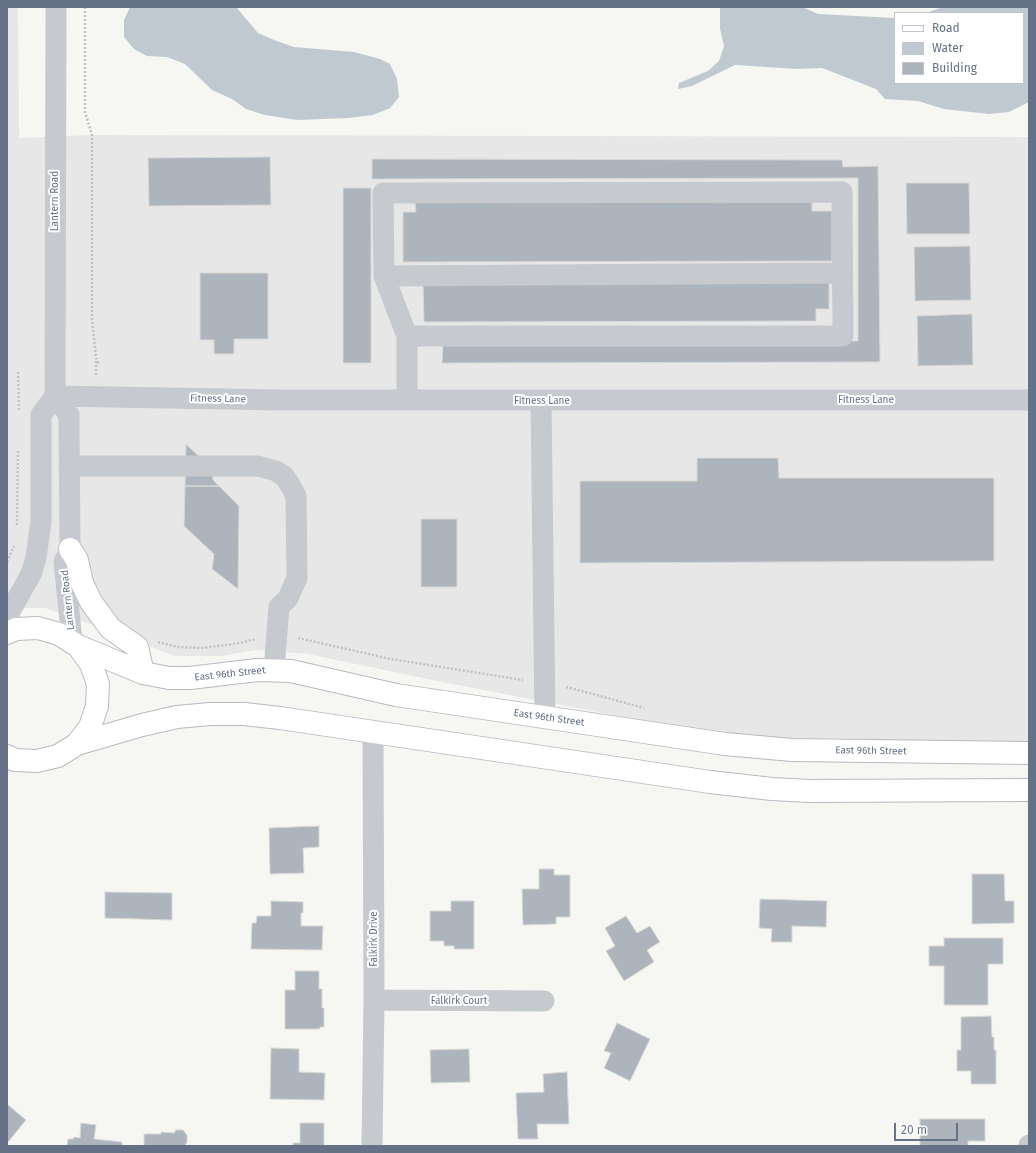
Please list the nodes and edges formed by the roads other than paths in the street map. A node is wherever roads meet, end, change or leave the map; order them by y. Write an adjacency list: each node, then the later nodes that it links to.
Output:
1 (56, 7): 5 (street, Lantern Road)
2 (843, 272): 3 (street); 3 (street); 4 (street)
3 (384, 276): 4 (street)
4 (407, 336): 6 (street)
5 (55, 396): 6 (street, Fitness Lane); 9 (street, Lantern Road); 11 (street)
6 (407, 400): 8 (street, Fitness Lane)
7 (1029, 400): 8 (street, Fitness Lane)
8 (541, 401): 16 (street)
9 (69, 466): 10 (street, Lantern Road); 14 (street)
10 (70, 549): 13 (street, Lantern Road); 15 (main road)
11 (7, 617)
12 (7, 633): 13 (main road, East 96th Street)
13 (75, 644): 15 (main road, East 96th Street); 18 (main road)
14 (274, 670): 15 (main road, East 96th Street); 16 (main road, East 96th Street)
15 (143, 673)
16 (545, 718): 19 (main road, East 96th Street)
17 (373, 732): 18 (main road); 21 (main road); 22 (street, Falkirk Drive)
18 (77, 744): 20 (main road)
19 (1029, 753)
20 (7, 756)
21 (1029, 790)
22 (374, 1000): 23 (street, Falkirk Court); 24 (street, Falkirk Drive)
23 (544, 1001)
24 (372, 1146)

